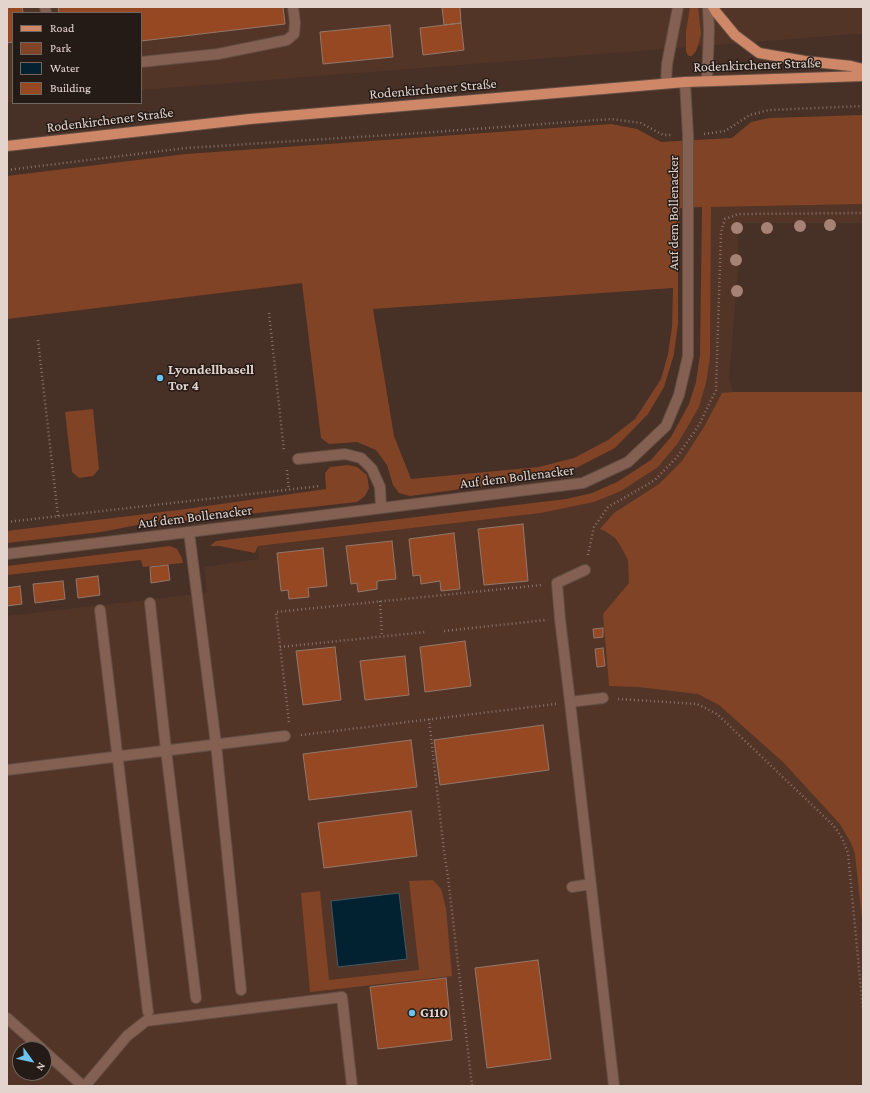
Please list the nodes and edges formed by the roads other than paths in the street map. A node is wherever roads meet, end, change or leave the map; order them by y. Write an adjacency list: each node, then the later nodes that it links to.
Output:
1 (293, 7): 5 (street)
2 (678, 7): 10 (street)
3 (708, 7): 8 (street)
4 (714, 7): 6 (main road)
5 (142, 62)
6 (863, 69)
7 (863, 76): 8 (main road, Rodenkirchener Straße)
8 (707, 81): 9 (main road, Rodenkirchener Straße)
9 (685, 82): 10 (main road, Rodenkirchener Straße); 13 (street, Auf dem Bollenacker)
10 (666, 83): 11 (main road, Rodenkirchener Straße)
11 (7, 146)
12 (298, 459): 13 (street)
13 (381, 508): 14 (street, Auf dem Bollenacker)
14 (189, 532): 15 (street, Auf dem Bollenacker); 22 (street)
15 (7, 554)
16 (585, 570): 20 (street)
17 (150, 603): 23 (street)
18 (100, 610): 24 (street)
19 (603, 698): 20 (street)
20 (570, 702): 26 (street)
21 (288, 736): 22 (street)
22 (216, 744): 23 (street); 28 (street)
23 (166, 750): 24 (street); 29 (street)
24 (117, 756): 25 (street); 30 (street)
25 (7, 770)
26 (591, 884): 27 (street); 36 (street)
27 (572, 887)
28 (241, 990)
29 (196, 998)
30 (148, 1012)
31 (7, 1018): 32 (street)
32 (33, 1041)
33 (52, 1058): 34 (street)
34 (84, 1086): 35 (street)
35 (352, 1086)
36 (614, 1086)

